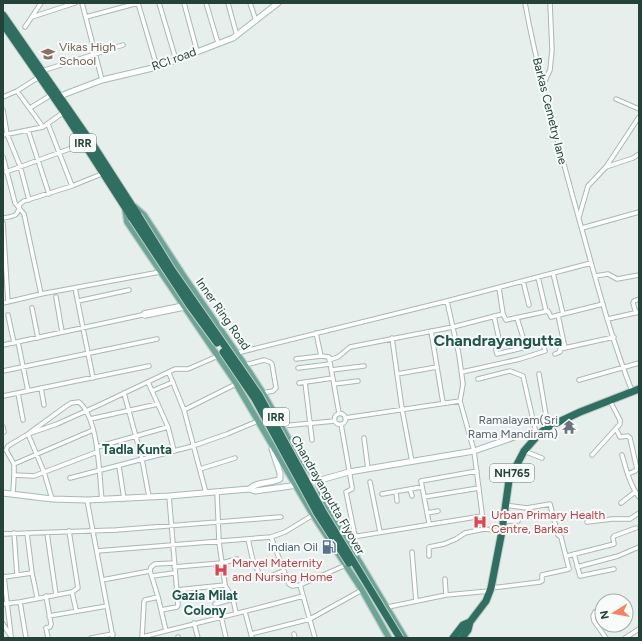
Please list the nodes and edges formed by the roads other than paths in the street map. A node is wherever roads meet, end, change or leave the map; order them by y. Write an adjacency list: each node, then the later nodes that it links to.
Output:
1 (41, 3): 13 (street)
2 (75, 3): 13 (street)
3 (82, 3): 14 (street)
4 (159, 3): 23 (street)
5 (184, 3): 21 (street)
6 (206, 3): 19 (street)
7 (228, 3): 18 (street)
8 (250, 3): 15 (street)
9 (277, 3): 15 (main road, RCI road)
10 (525, 3): 27 (street, Barkas Cemetry lane)
11 (550, 3): 27 (street)
12 (3, 15): 25 (highway, Inner Ring Road / IRR)
13 (32, 17): 17 (street)
14 (86, 17): 22 (street); 24 (street)
15 (256, 21): 18 (main road, RCI road)
16 (3, 24): 25 (highway, Inner Ring Road / IRR)
17 (25, 27)
18 (237, 36): 19 (main road, RCI road)
19 (218, 43): 21 (main road, RCI road)
20 (123, 45): 22 (street)
21 (198, 51): 23 (main road, RCI road)
22 (95, 54): 25 (street); 26 (street)
23 (176, 60): 24 (main road, RCI road)
24 (157, 66): 26 (main road, RCI road)
25 (41, 74): 28 (street); 29 (highway, Inner Ring Road / IRR); 30 (highway, Inner Ring Road / IRR)
26 (102, 80): 30 (main road, RCI road)
27 (542, 86): 60 (street, Barkas Cemetry lane)
28 (17, 91): 31 (street); 33 (street)
29 (52, 95): 33 (street); 36 (highway, Inner Ring Road / IRR)
30 (60, 96): 51 (highway, Inner Ring Road / IRR)
31 (3, 97)
32 (616, 99): 34 (street)
33 (30, 108): 39 (street)
34 (639, 109)
35 (3, 110): 41 (street)
36 (64, 112): 38 (street); 42 (highway, Inner Ring Road / IRR)
37 (639, 117): 49 (street)
38 (48, 124): 39 (street); 43 (street)
39 (44, 127): 40 (street)
40 (28, 130): 41 (street); 46 (street)
41 (5, 135): 48 (street)
42 (83, 144): 43 (street); 51 (highway, Inner Ring Road / IRR)
43 (60, 153): 46 (street); 52 (street)
44 (639, 154): 49 (street)
45 (3, 157): 47 (street)
46 (38, 160): 48 (street); 53 (street)
47 (4, 163): 50 (street)
48 (20, 166): 50 (street); 54 (street)
49 (606, 167): 60 (street)
50 (6, 172): 56 (street)
51 (106, 172): 52 (street); 55 (highway, Inner Ring Road / IRR)
52 (72, 186): 53 (street)
53 (49, 194): 54 (street)
54 (29, 200): 56 (street)
55 (128, 206): 58 (highway, Chandrayangutta Flyover / IRR); 64 (main road, Inner Ring Road / IRR); 106 (main road, Inner Ring Road / IRR)
56 (20, 208): 59 (street); 73 (street)
57 (639, 212): 62 (street)
58 (135, 217): 313 (highway, Chandrayangutta Flyover / IRR, bridge); 314 (highway, Chandrayangutta Flyover / IRR, bridge)
59 (3, 218)
60 (579, 218): 62 (street, Barkas Cemetry lane)
61 (3, 223): 78 (street)
62 (582, 228): 63 (street, Barkas Cemetry lane)
63 (591, 262): 65 (street); 67 (street, Barkas Cemetry lane)
64 (160, 272): 70 (street); 82 (main road, Inner Ring Road / IRR)
65 (553, 273): 68 (street); 87 (street)
66 (639, 275): 67 (street)
67 (595, 276): 80 (street, Barkas Cemetry lane)
68 (538, 277): 69 (street); 84 (street)
69 (523, 281): 71 (street); 81 (street)
70 (75, 288): 73 (street); 76 (street)
71 (499, 288): 77 (street); 86 (street)
72 (129, 290): 76 (street)
73 (41, 294): 78 (street)
74 (56, 296): 96 (street)
75 (639, 299): 85 (street)
76 (78, 301): 94 (street)
77 (447, 301): 93 (street); 97 (street)
78 (8, 302): 79 (street)
79 (3, 303)
80 (603, 304): 87 (street); 92 (street, Barkas Cemetry lane)
81 (529, 305)
82 (184, 306): 94 (street); 109 (main road, Inner Ring Road / IRR)
83 (32, 308): 99 (street)
84 (546, 311): 89 (street); 91 (street)
85 (637, 313): 92 (street)
86 (503, 314): 90 (street); 91 (street)
87 (563, 314): 89 (street)
88 (8, 315): 102 (street)
89 (558, 315): 105 (street)
90 (494, 316): 93 (street); 104 (street)
91 (517, 318): 104 (street)
92 (608, 320): 98 (street, Barkas Cemetry lane)
93 (453, 327): 95 (street); 123 (street)
94 (84, 328): 96 (street); 107 (street)
95 (431, 331): 100 (street); 118 (street)
96 (62, 332): 99 (street)
97 (316, 333): 106 (street); 110 (street)
98 (614, 337): 105 (street); 120 (street, Barkas Cemetry lane)
99 (38, 338): 102 (street)
100 (392, 338): 112 (street); 125 (street)
101 (157, 339): 107 (street)
102 (16, 342): 103 (street); 117 (street)
103 (3, 345)
104 (526, 347): 123 (street)
105 (566, 348): 108 (street)
106 (237, 353): 114 (main road, Inner Ring Road / IRR)
107 (89, 354): 117 (street); 127 (street)
108 (555, 354)
109 (218, 356): 124 (street); 136 (main road, Inner Ring Road / IRR)
110 (322, 356): 111 (street); 112 (street)
111 (296, 359)
112 (330, 362): 119 (street); 121 (street)
113 (639, 363): 120 (street)
114 (246, 365): 144 (main road, Inner Ring Road / IRR); 144 (street)
115 (149, 366): 127 (street)
116 (364, 366): 121 (street)
117 (23, 367): 122 (street); 140 (street)
118 (437, 367): 125 (street); 148 (street)
119 (298, 368)
120 (623, 368): 130 (street); 139 (street, Barkas Cemetry lane)
121 (331, 370): 128 (street)
122 (3, 371)
123 (462, 372): 146 (street)
124 (169, 373): 132 (street); 133 (street)
125 (397, 374): 151 (street)
126 (540, 374): 166 (street)
127 (93, 378): 138 (street)
128 (333, 378): 134 (street); 137 (street)
129 (478, 379): 170 (street)
130 (578, 380)
131 (358, 381): 137 (street)
132 (148, 382): 141 (street); 143 (street)
133 (174, 382): 141 (street); 154 (street)
134 (305, 382): 135 (street); 161 (street)
135 (299, 383)
136 (236, 384): 154 (street); 163 (main road, Inner Ring Road / IRR)
137 (334, 384): 155 (street)
138 (41, 388): 140 (street); 150 (street)
139 (635, 390): 147 (highway, NH765)
140 (28, 391): 142 (street)
141 (152, 391): 149 (street)
142 (18, 393): 145 (street); 159 (street)
143 (124, 393): 152 (street); 153 (street)
144 (263, 393): 156 (main road, Inner Ring Road / IRR)
145 (3, 396)
146 (460, 401): 148 (street); 177 (street)
147 (610, 401): 166 (highway, NH765); 167 (street)
148 (443, 403): 151 (street)
149 (158, 404): 153 (street); 165 (street)
150 (44, 405)
151 (402, 409): 157 (street); 185 (street)
152 (87, 410): 158 (street); 169 (street); 169 (street)
153 (129, 410): 158 (street); 171 (street)
154 (184, 410): 174 (street)
155 (339, 413): 157 (street); 160 (street)
156 (277, 418): 163 (main road); 164 (main road, Inner Ring Road / IRR)
157 (345, 418): 162 (street)
158 (90, 419): 168 (street)
159 (23, 420)
160 (335, 421): 161 (street); 162 (street)
161 (310, 423): 164 (street); 173 (street)
162 (341, 424): 193 (street)
163 (261, 425): 174 (street); 199 (main road, Inner Ring Road / IRR); 202 (main road)
164 (281, 426): 197 (main road, Inner Ring Road / IRR)
165 (168, 427): 171 (street); 176 (street)
166 (548, 427): 170 (highway, NH765)
167 (616, 428): 180 (street); 194 (street)
168 (93, 430): 175 (street); 179 (street)
169 (28, 434): 179 (street); 186 (street)
170 (537, 434): 177 (main road); 178 (highway, NH765)
171 (136, 435): 175 (street); 184 (street)
172 (364, 438): 189 (street)
173 (312, 440)
174 (193, 446): 176 (street); 188 (street)
175 (97, 450): 190 (street); 192 (street)
176 (174, 451): 184 (street)
177 (474, 451): 185 (main road); 191 (street)
178 (524, 451): 183 (street); 222 (highway, NH765)
179 (37, 454): 186 (street); 192 (street)
180 (592, 455)
181 (622, 455): 194 (street)
182 (235, 458): 188 (street)
183 (542, 458)
184 (142, 459): 187 (street); 213 (street)
185 (412, 462): 189 (main road)
186 (14, 464): 195 (street)
187 (119, 466): 190 (street); 216 (street)
188 (200, 469): 208 (street)
189 (368, 469): 193 (main road)
190 (99, 471): 196 (street); 219 (street)
191 (477, 471): 200 (street); 201 (street)
192 (44, 472): 195 (street); 217 (street)
193 (349, 472): 197 (main road); 245 (street)
194 (628, 474): 206 (street)
195 (14, 475): 209 (street)
196 (70, 478)
197 (318, 481): 199 (main road); 247 (main road, Inner Ring Road / IRR)
198 (370, 482): 240 (street)
199 (296, 486): 202 (main road); 226 (main road, Inner Ring Road / IRR)
200 (422, 487): 203 (street); 214 (street)
201 (479, 488): 214 (street); 227 (street)
202 (249, 489): 204 (main road)
203 (410, 489): 205 (street); 212 (street)
204 (217, 492): 208 (main road); 229 (street)
205 (396, 492): 210 (street); 220 (street)
206 (635, 492): 215 (street); 221 (street)
207 (3, 493): 209 (main road)
208 (206, 493): 211 (main road)
209 (13, 494): 217 (main road)
210 (382, 494)
211 (169, 496): 213 (main road); 234 (street)
212 (412, 496)
213 (149, 497): 216 (main road)
214 (424, 497): 224 (street)
215 (639, 497)
216 (124, 498): 219 (main road)
217 (52, 499): 218 (main road)
218 (87, 500): 219 (main road); 237 (street)
219 (102, 500)
220 (397, 501)
221 (621, 503)
222 (505, 505): 230 (highway, NH765); 256 (street)
223 (438, 511): 224 (street)
224 (427, 513): 233 (street)
225 (639, 513): 232 (street)
226 (313, 516): 246 (street); 260 (main road, Inner Ring Road / IRR)
227 (482, 516): 233 (street); 236 (street)
228 (281, 517): 229 (street)
229 (218, 521): 234 (street); 249 (street)
230 (503, 521): 231 (street); 238 (highway, NH765)
231 (518, 521)
232 (587, 522)
233 (429, 523): 240 (street)
234 (171, 525): 237 (street); 250 (street)
235 (636, 528): 254 (street)
236 (484, 529): 238 (street); 255 (street)
237 (92, 530): 239 (street); 252 (street)
238 (502, 530): 276 (highway, NH765)
239 (68, 531): 243 (street); 277 (street)
240 (380, 532): 245 (street)
241 (14, 533): 242 (street); 244 (street); 267 (street)
242 (27, 533): 243 (street); 265 (street)
243 (47, 533): 278 (street)
244 (3, 534)
245 (355, 536): 247 (street)
246 (271, 537): 248 (street); 264 (street)
247 (346, 538): 290 (main road, Inner Ring Road / IRR)
248 (248, 539): 249 (street); 264 (street)
249 (219, 542): 250 (street); 258 (street)
250 (172, 544): 252 (street); 259 (street)
251 (639, 547): 261 (street)
252 (97, 552): 271 (street)
253 (412, 552): 285 (street)
254 (574, 554): 256 (street); 261 (street)
255 (429, 556)
256 (567, 556): 276 (street)
257 (237, 560): 258 (street)
258 (222, 563): 259 (street); 272 (street)
259 (174, 565): 263 (street); 266 (street)
260 (346, 566): 273 (street); 275 (main road, Inner Ring Road / IRR)
261 (577, 567): 262 (street)
262 (614, 569)
263 (150, 571): 268 (street); 271 (street)
264 (283, 571): 273 (street)
265 (32, 573): 267 (street); 282 (street)
266 (174, 573): 268 (street); 274 (street)
267 (17, 576): 269 (street)
268 (152, 576): 283 (street)
269 (4, 577): 287 (street)
270 (445, 579): 279 (street)
271 (102, 580): 289 (street)
272 (225, 585): 274 (street); 284 (street)
273 (300, 585): 281 (street)
274 (176, 590): 292 (street)
275 (362, 590): 297 (street); 312 (main road, Inner Ring Road / IRR)
276 (490, 590): 279 (street); 298 (highway, NH765)
277 (72, 592): 278 (street); 291 (street)
278 (56, 595): 280 (street)
279 (446, 595): 285 (street)
280 (46, 596): 282 (street); 295 (street)
281 (303, 596): 293 (street); 297 (street)
282 (37, 597): 286 (street)
283 (158, 597): 292 (street); 305 (street)
284 (233, 599): 288 (street); 294 (street)
285 (416, 601): 290 (street)
286 (20, 602): 287 (street); 306 (street)
287 (5, 603): 300 (street)
288 (215, 604)
289 (107, 606): 291 (street); 303 (street)
290 (388, 607): 315 (main road, Inner Ring Road / IRR)
291 (76, 610): 295 (street)
292 (161, 610): 302 (street)
293 (245, 612): 294 (street); 304 (street)
294 (236, 613): 296 (street)
295 (49, 616): 307 (street)
296 (221, 616): 299 (street); 310 (street)
297 (310, 619): 304 (street); 311 (street)
298 (470, 622): 316 (highway, NH765); 317 (highway, NH765)
299 (194, 623): 302 (street); 309 (street)
300 (3, 624)
301 (639, 629): 318 (street)
302 (166, 631): 305 (street)
303 (113, 636): 308 (street)
304 (251, 636)
305 (142, 637)
306 (26, 638)
307 (48, 638)
308 (91, 638)
309 (198, 638)
310 (226, 638)
311 (315, 638)
312 (389, 638)
313 (394, 638)
314 (400, 638)
315 (405, 638)
316 (452, 638)
317 (462, 638)
318 (626, 638)

